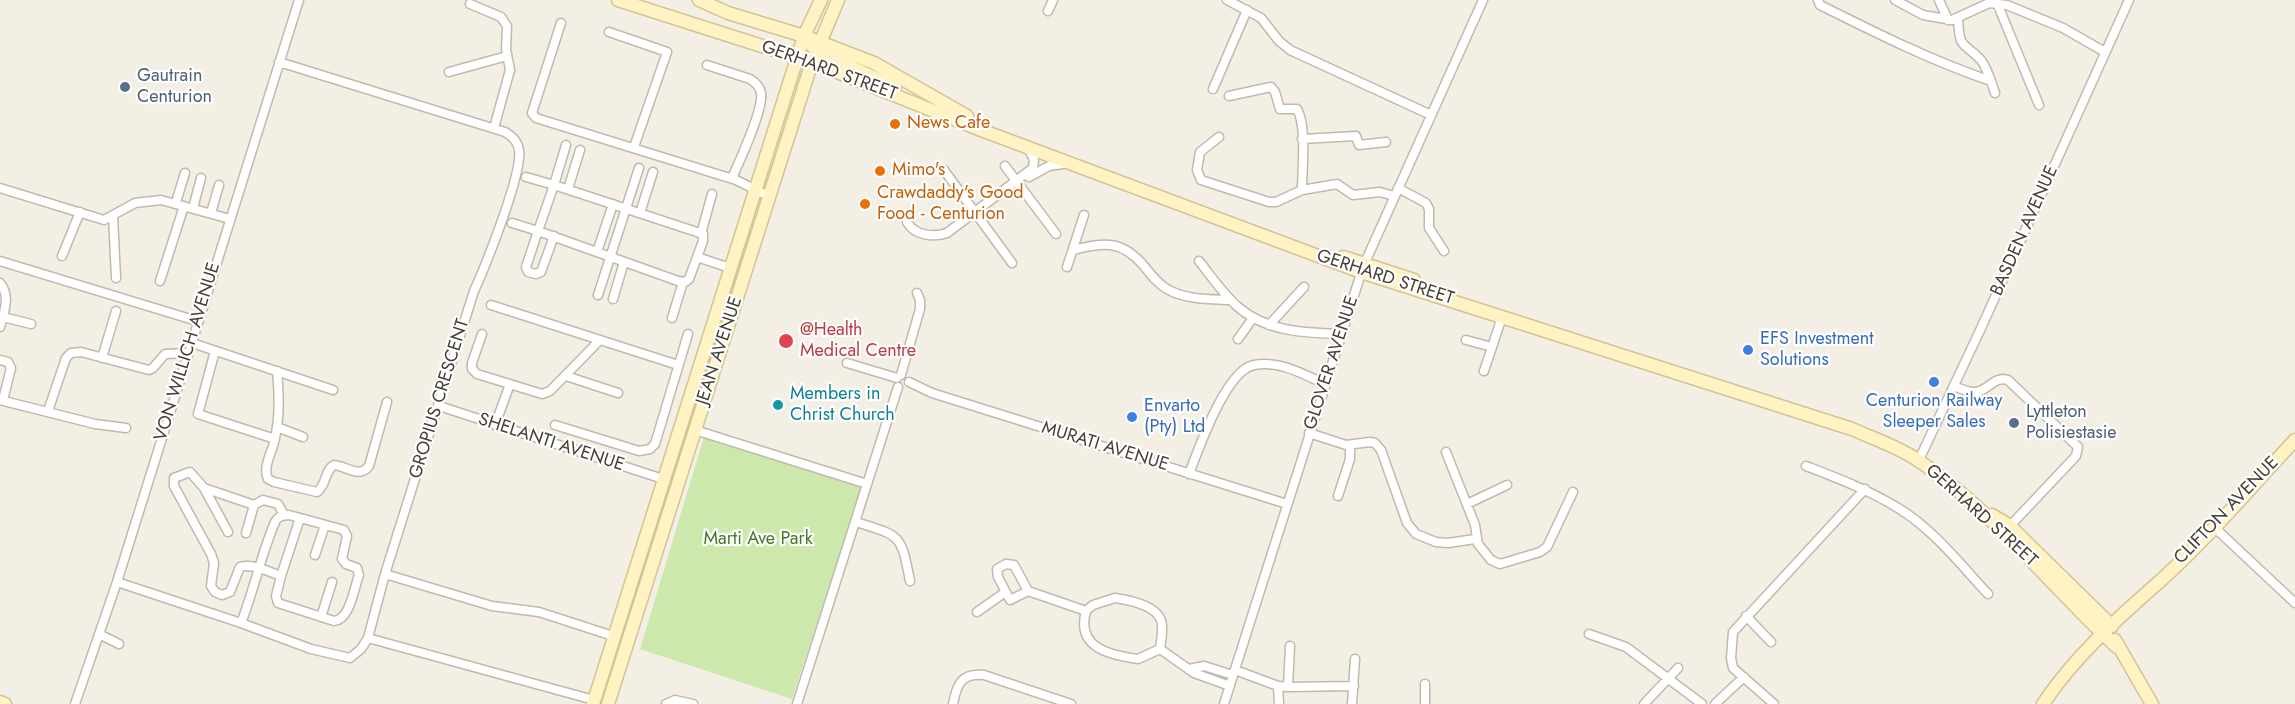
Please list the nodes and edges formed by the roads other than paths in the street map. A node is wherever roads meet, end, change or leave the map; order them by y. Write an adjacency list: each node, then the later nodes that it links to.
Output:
1 (299, 0): 27 (street, VON WILLICH AVENUE)
2 (618, 0): 26 (street, GERHARD STREET)
3 (699, 0): 22 (street, GERHARD STREET)
4 (820, 0): 22 (street, JEAN AVENUE)
5 (838, 0): 23 (street, JEAN AVENUE)
6 (1053, 0): 17 (street)
7 (1227, 0): 16 (street)
8 (1483, 0): 37 (street, GLOVER AVENUE)
9 (1818, 0): 31 (street)
10 (1894, 0): 19 (street)
11 (1939, 0): 19 (street)
12 (2129, 0): 24 (street, BASDEN AVENUE)
13 (1983, 3): 14 (street); 18 (street)
14 (1997, 3): 24 (street); 35 (street)
15 (470, 4): 25 (street)
16 (1247, 10): 32 (street); 37 (street)
17 (1048, 11)
18 (1958, 19): 19 (street); 31 (street)
19 (1948, 20)
20 (561, 23): 43 (street)
21 (609, 32): 43 (street)
22 (804, 36): 23 (street, GERHARD STREET); 26 (street, JEAN AVENUE)
23 (818, 46): 28 (street, JEAN AVENUE); 36 (street); 95 (street, GERHARD STREET)
24 (2105, 52): 135 (street, BASDEN AVENUE)
25 (507, 56): 30 (street); 38 (street)
26 (797, 57): 28 (street, GERHARD STREET); 62 (street, JEAN AVENUE)
27 (279, 62): 38 (street, GROPIUS CRESCENT); 76 (street, VON WILLICH AVENUE)
28 (812, 62): 36 (street, GERHARD STREET); 65 (street, JEAN AVENUE)
29 (707, 65): 55 (street)
30 (449, 72)
31 (1991, 81): 33 (street)
32 (1212, 89)
33 (1995, 93)
34 (1229, 96): 40 (street)
35 (2039, 105)
36 (923, 106): 44 (street, GERHARD STREET)
37 (1431, 115): 63 (street, GLOVER AVENUE)
38 (494, 128): 140 (street, GROPIUS CRESCENT)
39 (1219, 137): 61 (street)
40 (1302, 139): 41 (street); 61 (street)
41 (1386, 142)
42 (566, 145): 58 (street)
43 (634, 147): 55 (street)
44 (1028, 147): 46 (street, GERHARD STREET); 50 (street)
45 (580, 150): 60 (street)
46 (1073, 164): 50 (street); 95 (street, GERHARD STREET)
47 (1005, 166): 57 (street)
48 (639, 168): 69 (street)
49 (944, 170): 71 (street)
50 (1035, 170): 57 (street)
51 (653, 172): 73 (street)
52 (185, 173): 66 (street)
53 (526, 177): 58 (street)
54 (201, 178): 68 (street)
55 (732, 178): 62 (street)
56 (219, 184): 72 (street)
57 (1016, 184): 71 (street); 81 (street)
58 (554, 185): 60 (street); 79 (street)
59 (0, 188): 70 (street)
60 (568, 189): 67 (street)
61 (1302, 190): 63 (street)
62 (755, 191): 65 (street); 94 (street, JEAN AVENUE)
63 (1396, 192): 84 (street); 95 (street, GLOVER AVENUE)
64 (712, 194): 80 (street)
65 (770, 197): 146 (street, JEAN AVENUE)
66 (180, 204): 68 (street); 75 (street); 97 (street)
67 (613, 204): 69 (street); 85 (street)
68 (193, 208): 72 (street)
69 (626, 209): 73 (street); 87 (street)
70 (80, 212): 75 (street); 86 (street)
71 (976, 212): 77 (street); 92 (street)
72 (211, 213): 76 (street)
73 (640, 213): 80 (street)
74 (1084, 215): 83 (street)
75 (112, 216): 96 (street)
76 (230, 219): 111 (street, VON WILLICH AVENUE)
77 (907, 222)
78 (512, 223): 79 (street)
79 (538, 231): 82 (street); 82 (street)
80 (701, 234): 88 (street)
81 (1056, 234)
82 (554, 236): 85 (street)
83 (1074, 250): 93 (street); 104 (street)
84 (1444, 251)
85 (597, 252): 87 (street)
86 (62, 256)
87 (611, 257): 91 (street); 102 (street)
88 (697, 257): 94 (street); 98 (street)
89 (0, 261): 111 (street)
90 (1198, 261): 104 (street)
91 (624, 262): 98 (street); 103 (street)
92 (1012, 263)
93 (1067, 267)
94 (730, 268): 156 (street, JEAN AVENUE)
95 (1363, 268): 108 (street, GERHARD STREET); 117 (street, GLOVER AVENUE); 153 (street, GERHARD STREET)
96 (116, 278)
97 (160, 281)
98 (683, 282): 109 (street)
99 (0, 283): 107 (street)
100 (1304, 287): 113 (street)
101 (916, 293): 132 (street)
102 (598, 295)
103 (613, 299)
104 (1231, 300): 110 (street)
105 (491, 305): 119 (street)
106 (116, 311): 125 (street)
107 (3, 316): 112 (street); 114 (street)
108 (1502, 316): 122 (street); 153 (street, GERHARD STREET)
109 (672, 318)
110 (1253, 318): 113 (street); 118 (street)
111 (197, 321): 121 (street, VON WILLICH AVENUE)
112 (31, 324)
113 (1269, 325): 117 (street)
114 (0, 327)
115 (482, 334): 133 (street)
116 (688, 334): 128 (street)
117 (1341, 334): 134 (street, GLOVER AVENUE)
118 (1238, 339)
119 (598, 340): 128 (street); 131 (street)
120 (1466, 340): 122 (street)
121 (192, 343): 123 (street); 124 (street, VON WILLICH AVENUE)
122 (1492, 347): 130 (street)
123 (215, 351): 129 (street); 149 (street)
124 (188, 353): 125 (street); 180 (street, VON WILLICH AVENUE)
125 (102, 358): 141 (street)
126 (0, 360): 138 (street)
127 (847, 363): 132 (street, MURATI AVENUE)
128 (678, 365): 143 (street)
129 (277, 371): 136 (street); 145 (street)
130 (1484, 371)
131 (566, 376): 133 (street); 137 (street)
132 (902, 380): 155 (street, MURATI AVENUE); 157 (street)
133 (510, 384): 142 (street)
134 (1325, 384): 147 (street, GLOVER AVENUE); 155 (street)
135 (1954, 386): 153 (street, BASDEN AVENUE); 171 (street)
136 (333, 390)
137 (618, 393)
138 (1, 400): 141 (street)
139 (387, 402): 149 (street)
140 (439, 406): 142 (street, SHELANTI AVENUE); 177 (street, GROPIUS CRESCENT)
141 (48, 411): 144 (street)
142 (495, 425): 156 (street, SHELANTI AVENUE)
143 (555, 425)
144 (126, 428)
145 (277, 428): 148 (street); 149 (street)
146 (695, 430): 157 (street); 215 (street, JEAN AVENUE)
147 (1309, 433): 151 (street); 163 (street, GLOVER AVENUE)
148 (303, 437)
149 (275, 439)
150 (2295, 440): 170 (street, CLIFTON AVENUE)
151 (1350, 445): 162 (street); 174 (street)
152 (1446, 452): 164 (street)
153 (1920, 457): 171 (street, GERHARD STREET)
154 (1806, 466): 160 (street)
155 (1189, 474): 163 (street, MURATI AVENUE)
156 (663, 479): 194 (street, JEAN AVENUE)
157 (867, 484): 168 (street)
158 (1507, 485): 164 (street)
159 (204, 488): 165 (street); 172 (street); 176 (street)
160 (1865, 489): 184 (street); 188 (street)
161 (1573, 492): 174 (street)
162 (1338, 496)
163 (1287, 504): 203 (street, GLOVER AVENUE)
164 (1467, 504): 174 (street)
165 (254, 505): 166 (street); 173 (street)
166 (284, 515): 167 (street); 176 (street)
167 (300, 518): 169 (street); 178 (street)
168 (856, 522): 179 (street); 218 (street)
169 (325, 525): 175 (street); 189 (street)
170 (2214, 527): 185 (street); 193 (street, CLIFTON AVENUE)
171 (2007, 530): 193 (street, GERHARD STREET)
172 (228, 532)
173 (246, 533)
174 (1475, 539)
175 (315, 555)
176 (260, 569): 178 (street); 190 (street)
177 (386, 574): 194 (street); 195 (street, GROPIUS CRESCENT)
178 (281, 576): 189 (street)
179 (910, 581)
180 (117, 582): 190 (street); 191 (street, VON WILLICH AVENUE)
181 (332, 582): 189 (street)
182 (1028, 591): 183 (street); 183 (street); 186 (street)
183 (1004, 593): 187 (street)
184 (1988, 594)
185 (2295, 603)
186 (1086, 611): 199 (street); 199 (street)
187 (977, 612)
188 (1746, 616): 196 (street); 204 (street)
189 (321, 617)
190 (241, 622): 195 (street)
191 (99, 634): 197 (street); 214 (street, VON WILLICH AVENUE)
192 (1588, 634): 205 (street)
193 (2111, 635): 229 (street, CLIFTON AVENUE); 230 (street, GERHARD STREET)
194 (613, 636): 212 (street, JEAN AVENUE)
195 (368, 638): 212 (street)
196 (1772, 642)
197 (119, 644)
198 (1290, 646): 210 (street)
199 (1160, 649): 202 (street)
200 (1355, 660): 209 (street)
201 (1678, 668): 205 (street)
202 (1189, 669): 203 (street); 207 (street)
203 (1234, 673): 207 (street, GLOVER AVENUE); 208 (street)
204 (1744, 676): 227 (street); 228 (street)
205 (1668, 679): 225 (street); 226 (street)
206 (1425, 684): 224 (street)
207 (1230, 686): 221 (street, GLOVER AVENUE)
208 (1278, 686): 210 (street); 222 (street)
209 (1354, 686): 210 (street); 223 (street)
210 (1288, 687)
211 (0, 702): 213 (street)
212 (593, 702)
213 (5, 704)
214 (75, 704)
215 (608, 704)
216 (666, 704): 217 (street)
217 (693, 704)
218 (797, 704)
219 (953, 704): 220 (street)
220 (1071, 704)
221 (1224, 704)
222 (1279, 704)
223 (1352, 704)
224 (1425, 704)
225 (1644, 704)
226 (1702, 704)
227 (1715, 704)
228 (1774, 704)
229 (2044, 704)
230 (2152, 704)

